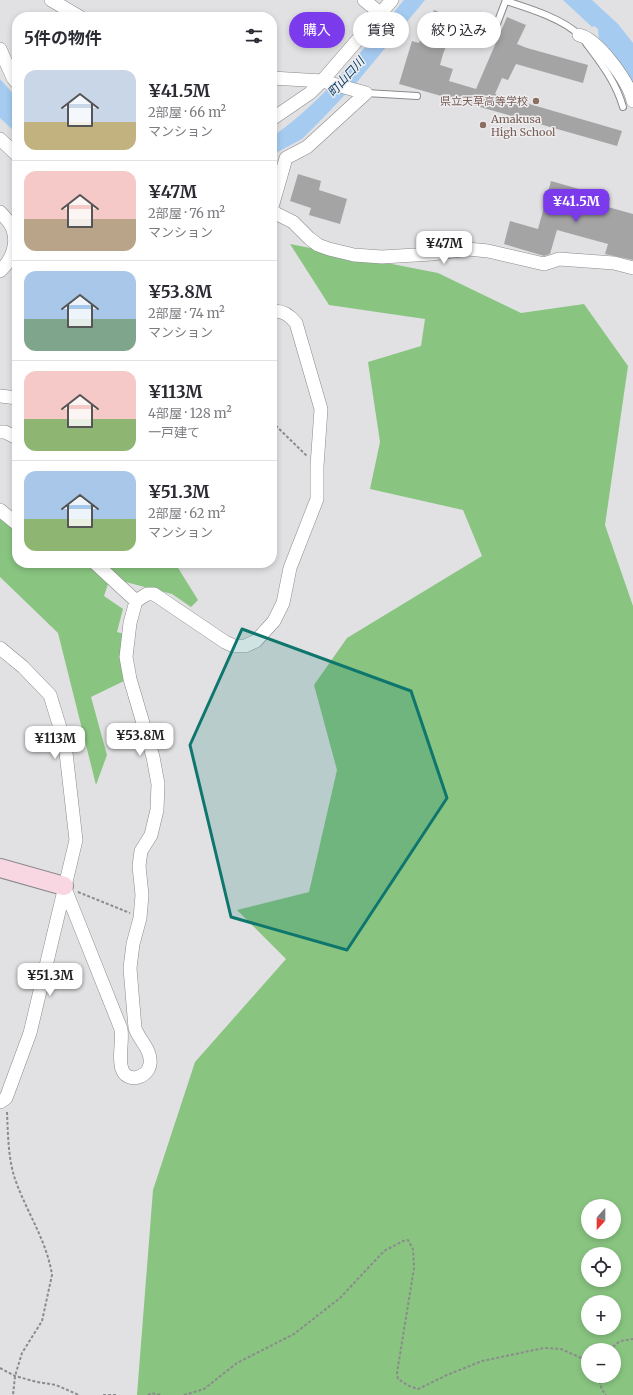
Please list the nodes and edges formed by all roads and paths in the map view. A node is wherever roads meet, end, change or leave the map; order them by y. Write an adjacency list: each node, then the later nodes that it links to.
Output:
1 (51, 0): 5 (street)
2 (364, 0): 6 (street)
3 (392, 0): 7 (street)
4 (506, 0): 8 (lane); 9 (lane)
5 (71, 12)
6 (379, 12)
7 (381, 12)
8 (501, 13)
9 (579, 35): 17 (street)
10 (353, 47): 14 (street)
11 (0, 49): 12 (street)
12 (12, 76)
13 (277, 78): 14 (street)
14 (325, 82): 15 (street); 18 (street)
15 (363, 92): 16 (lane); 21 (street)
16 (417, 96)
17 (628, 104)
18 (277, 116)
19 (0, 139): 20 (street)
20 (12, 151)
21 (277, 190)
22 (0, 212): 24 (street)
23 (277, 214): 26 (street)
24 (12, 226)
25 (12, 254): 27 (street)
26 (633, 268)
27 (0, 271)
28 (277, 311): 38 (street)
29 (0, 396): 30 (street)
30 (12, 397)
31 (277, 427): 34 (path)
32 (0, 432): 33 (street)
33 (12, 436)
34 (307, 456)
35 (0, 510): 36 (street)
36 (12, 520)
37 (100, 568): 38 (street)
38 (136, 601): 42 (street)
39 (0, 648): 41 (street)
40 (0, 868): 41 (street)
41 (64, 886): 42 (path); 42 (street); 43 (street)
42 (140, 918)
43 (3, 1100): 48 (path)
44 (633, 1339): 45 (path)
45 (618, 1343)
46 (581, 1358): 56 (path)
47 (0, 1368): 48 (path)
48 (15, 1376): 50 (path); 51 (path)
49 (600, 1383): 57 (path)
50 (13, 1395)
51 (79, 1395)
52 (103, 1395): 53 (path)
53 (116, 1395)
54 (148, 1395): 55 (path)
55 (161, 1395)
56 (184, 1395)
57 (606, 1395)

